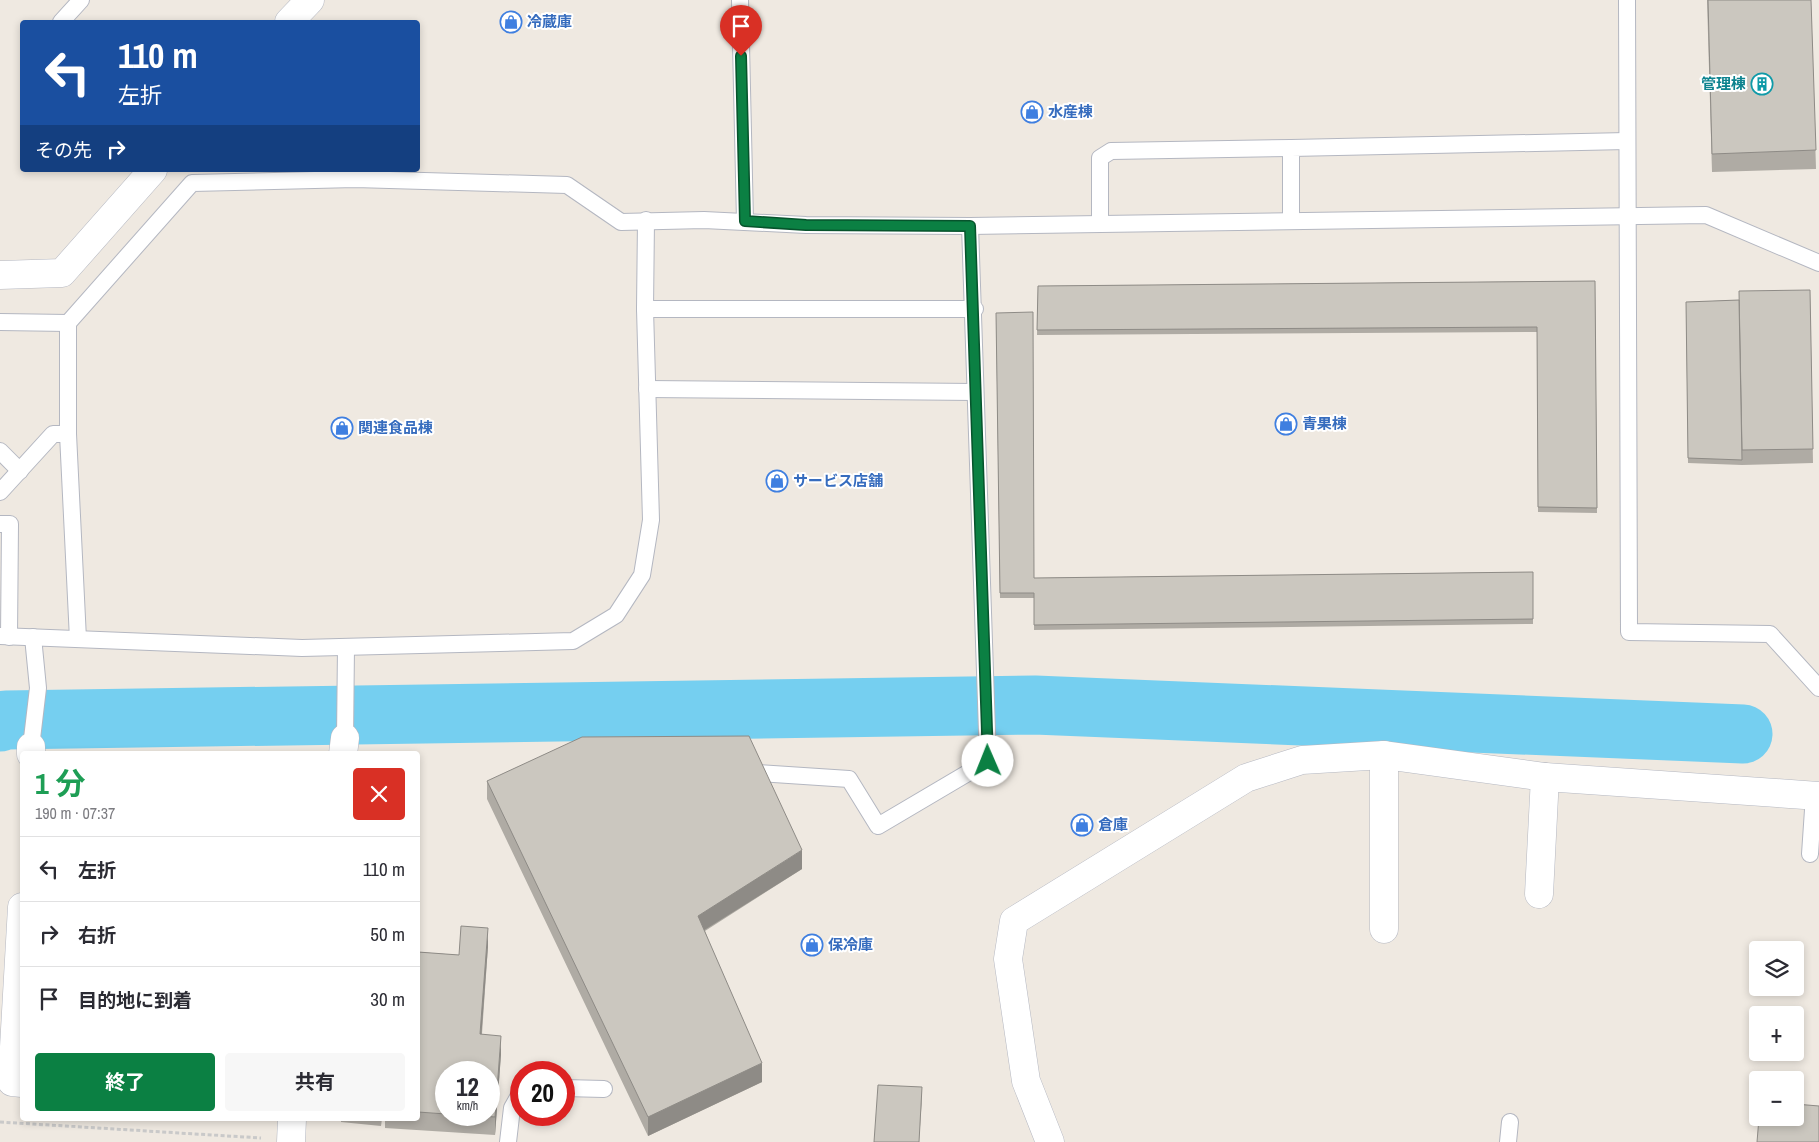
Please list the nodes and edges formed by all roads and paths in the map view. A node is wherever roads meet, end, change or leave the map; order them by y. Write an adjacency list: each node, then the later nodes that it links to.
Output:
1 (81, 0): 5 (lane)
2 (310, 0): 6 (street)
3 (740, 0): 12 (lane)
4 (1627, 0): 7 (lane)
5 (63, 20)
6 (291, 20)
7 (1627, 141): 8 (lane); 10 (lane)
8 (1291, 148): 13 (lane); 14 (lane)
9 (151, 172): 17 (street)
10 (1627, 216): 13 (lane); 16 (lane); 33 (lane)
11 (646, 220): 12 (lane); 18 (lane); 21 (lane)
12 (745, 221): 15 (lane)
13 (1291, 221): 14 (lane)
14 (1100, 224): 15 (lane)
15 (970, 226): 19 (lane)
16 (1819, 263)
17 (0, 275)
18 (645, 309): 19 (lane); 22 (lane)
19 (975, 309): 23 (lane)
20 (0, 322): 21 (lane)
21 (68, 323): 24 (lane)
22 (647, 389): 23 (lane); 32 (lane)
23 (975, 392): 37 (lane)
24 (68, 434): 26 (lane); 31 (lane)
25 (0, 451): 26 (lane)
26 (20, 471): 27 (lane)
27 (0, 492)
28 (0, 524): 29 (lane)
29 (4, 637): 30 (lane)
30 (33, 637): 31 (lane); 35 (lane)
31 (78, 639): 32 (lane)
32 (346, 648): 34 (lane)
33 (1819, 688)
34 (344, 746)
35 (31, 750)
36 (1384, 754): 38 (street); 42 (street); 52 (street)
37 (757, 773)
38 (1545, 777): 39 (street); 41 (street)
39 (1817, 795): 40 (lane)
40 (1810, 854)
41 (1539, 894)
42 (1384, 929)
43 (20, 942): 44 (street)
44 (20, 1083)
45 (575, 1088): 46 (lane)
46 (604, 1089)
47 (0, 1122): 50 (path)
48 (1510, 1122): 53 (lane)
49 (510, 1125): 51 (lane)
50 (291, 1134)
51 (508, 1142)
52 (1050, 1142)
53 (1508, 1142)

